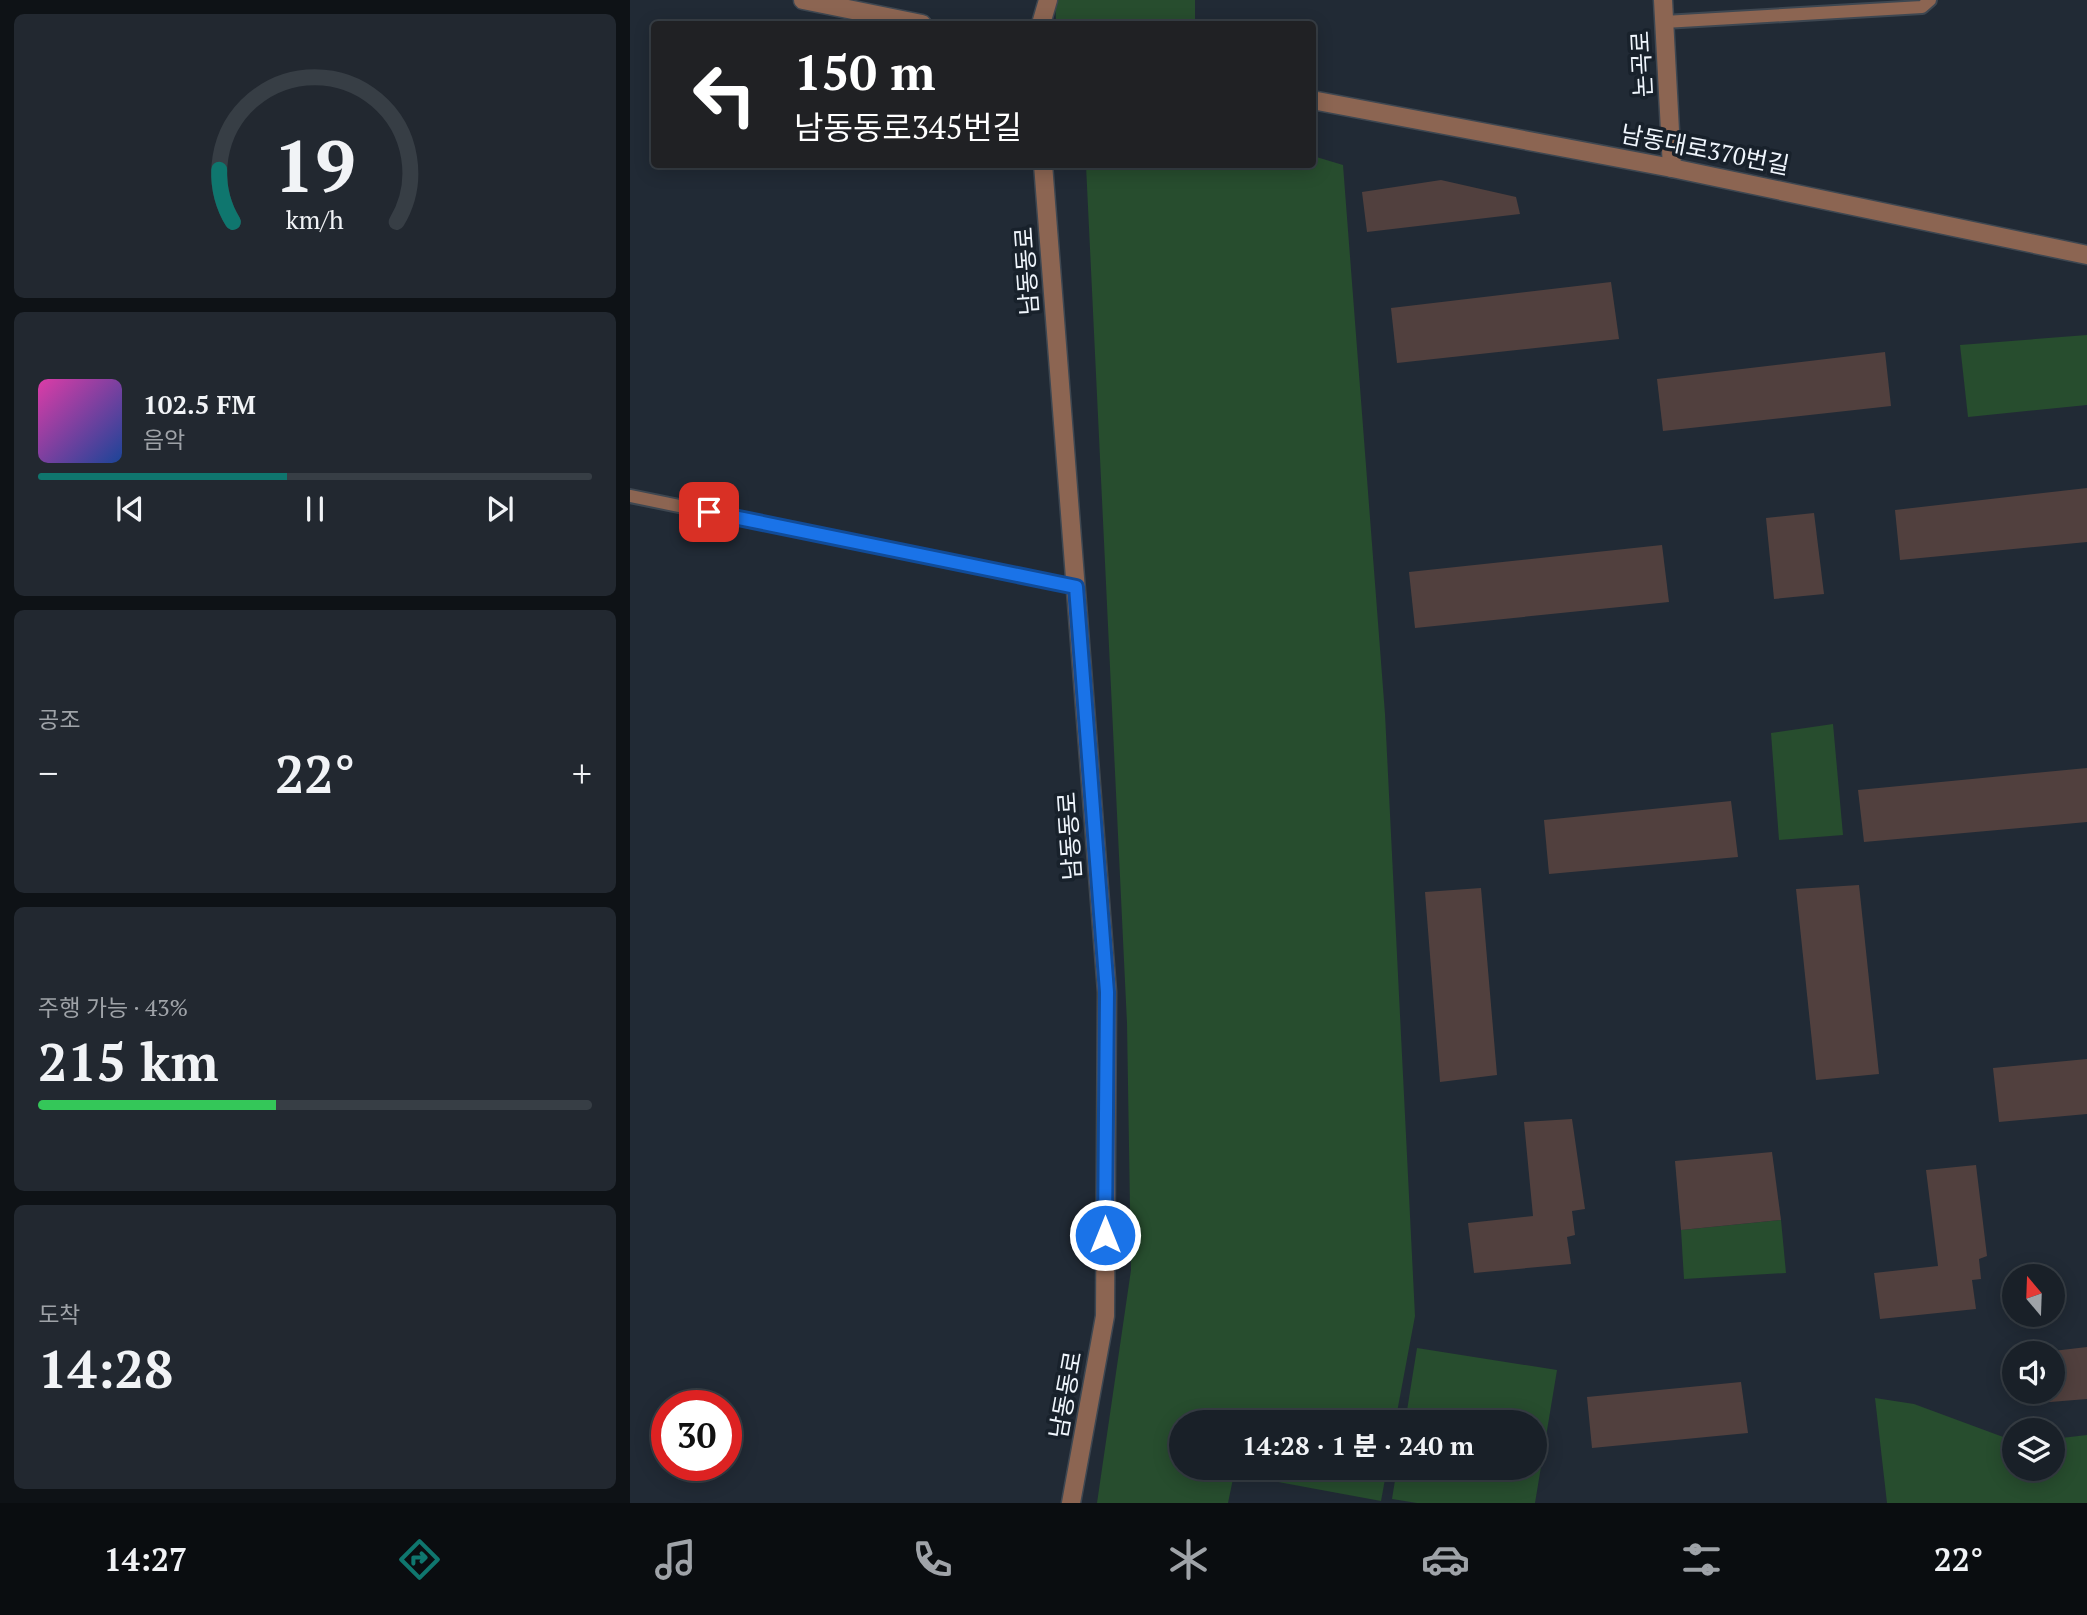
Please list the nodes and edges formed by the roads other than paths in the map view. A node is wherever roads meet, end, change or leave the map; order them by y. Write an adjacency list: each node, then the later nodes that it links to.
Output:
1 (803, 0): 6 (street)
2 (1048, 0): 7 (street)
3 (1663, 0): 8 (street, 논곡로)
4 (1930, 0): 5 (lane)
5 (1810, 7): 8 (lane)
6 (907, 21)
7 (1042, 21)
8 (1664, 22): 11 (street, 논곡로)
9 (1316, 101): 11 (street, 남동대로370번길)
10 (1043, 168): 14 (street, 남동동로)
11 (1672, 168): 12 (street, 남동대로370번길)
12 (2087, 255)
13 (630, 496): 14 (lane)
14 (1076, 587): 15 (street, 남동동로)
15 (1071, 1503)

